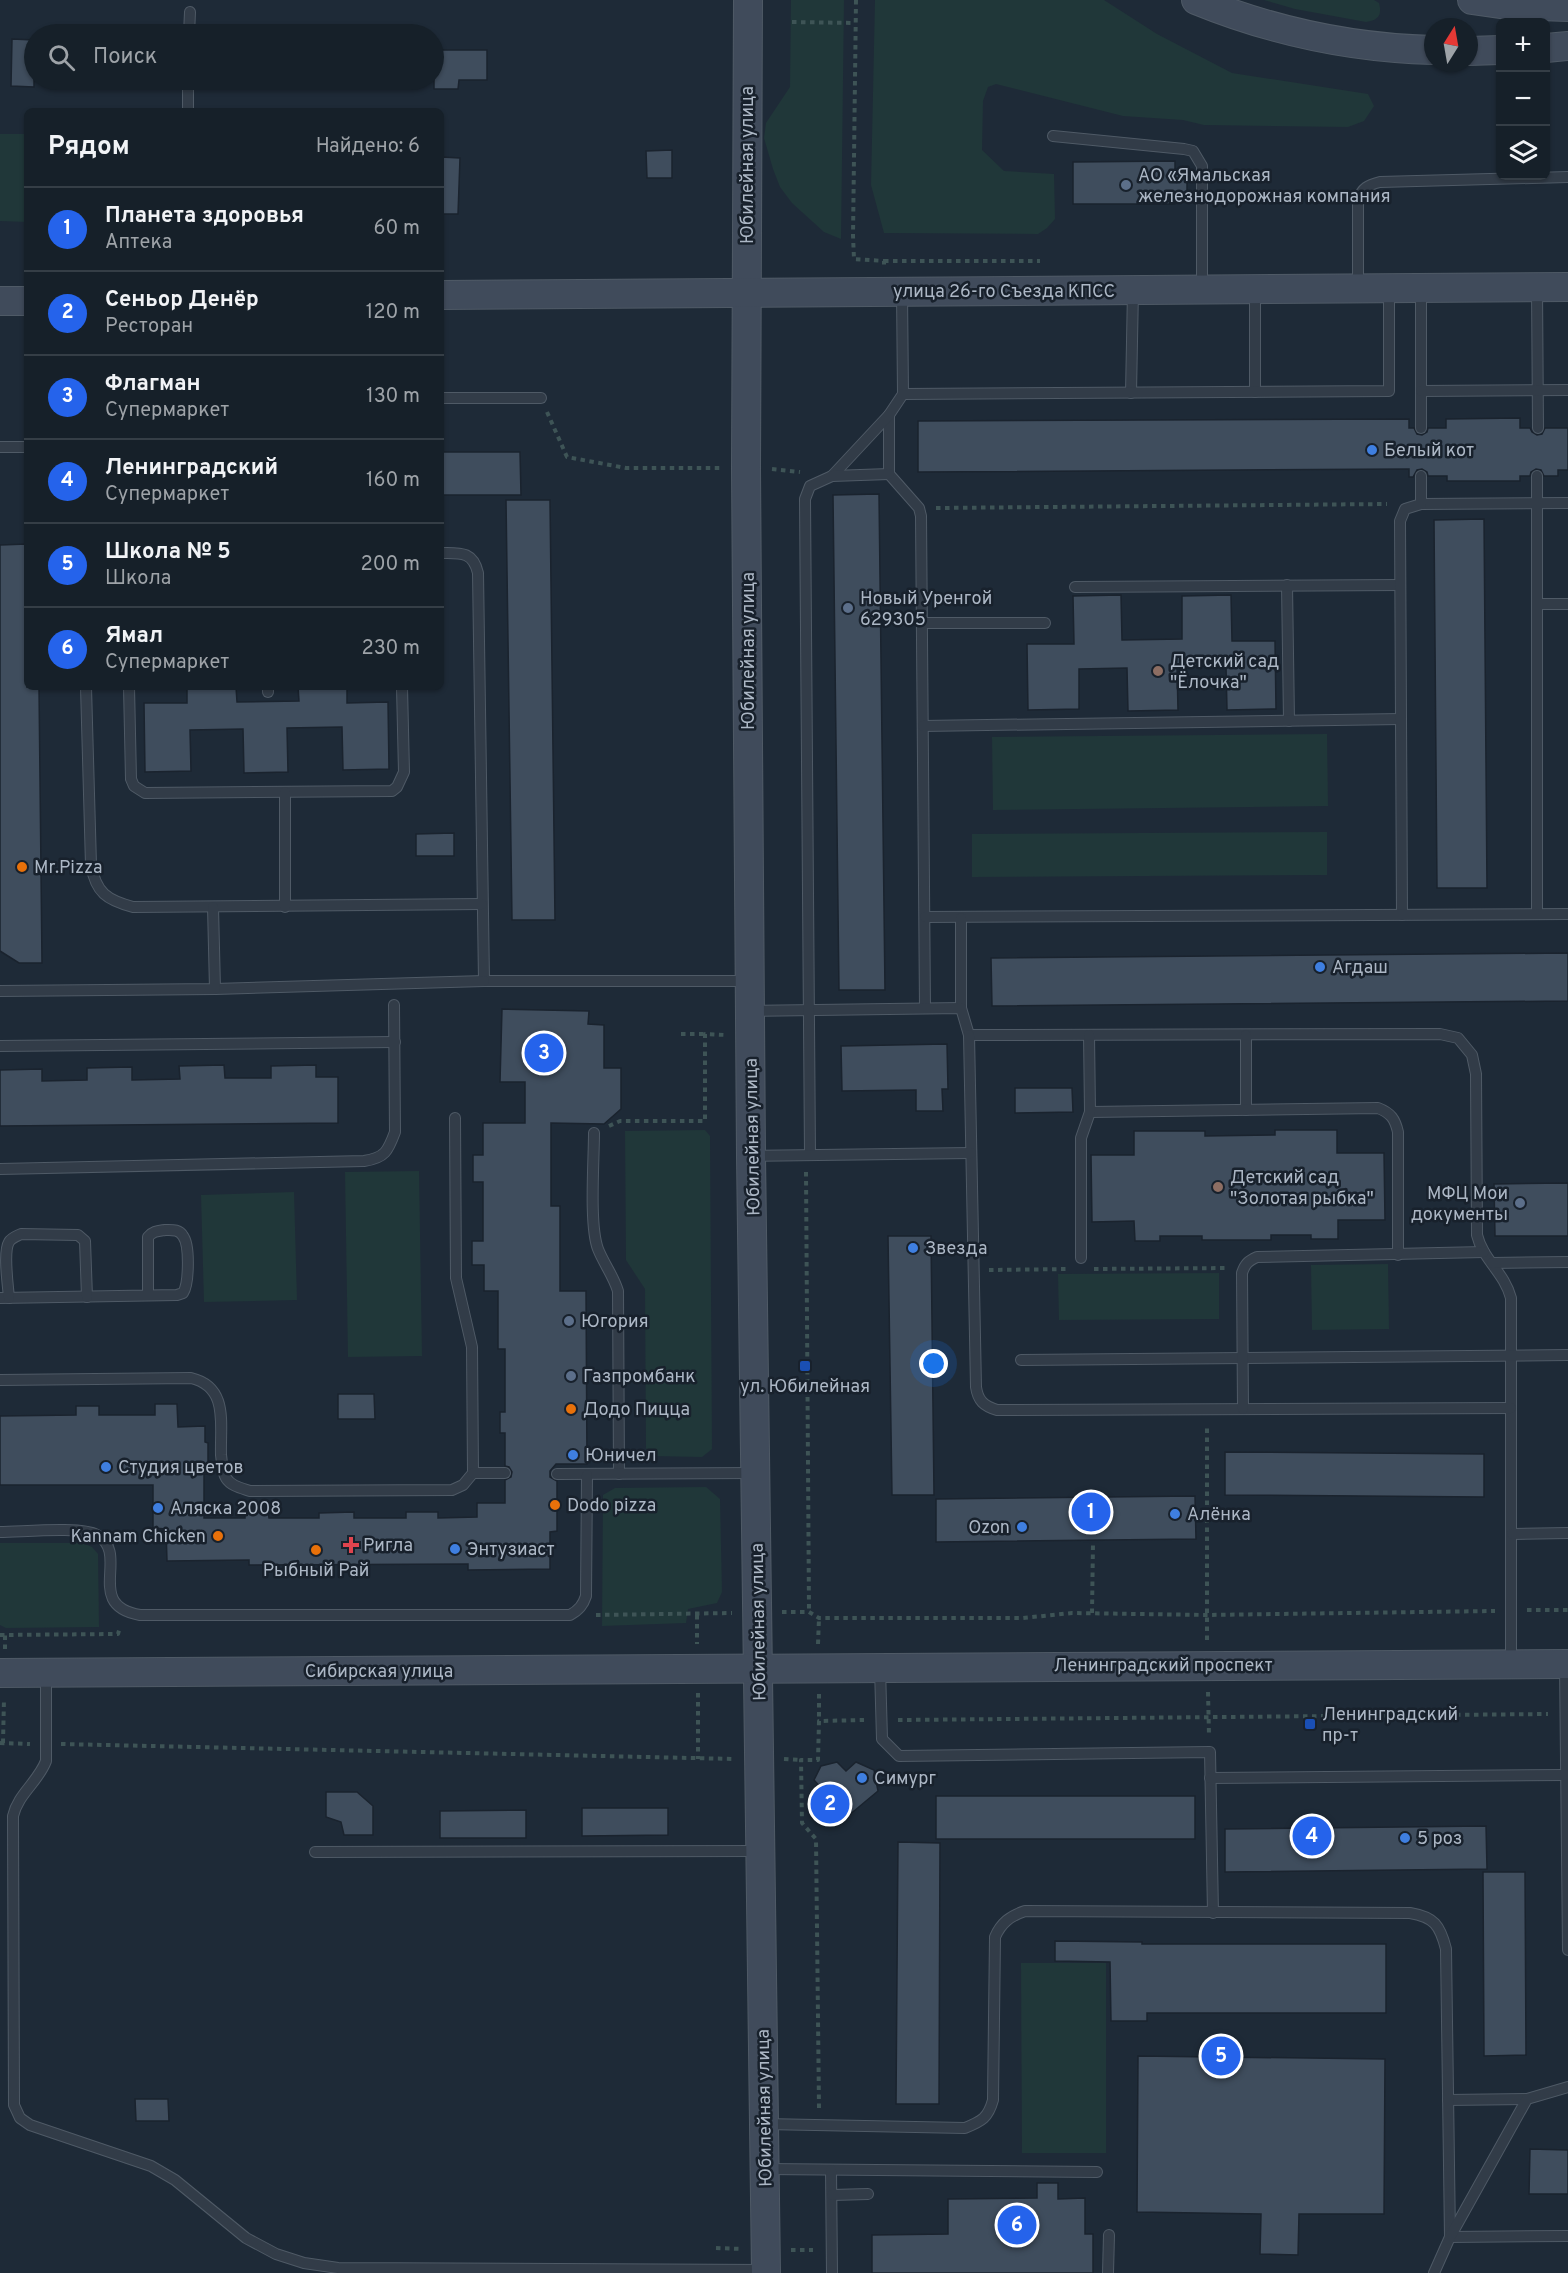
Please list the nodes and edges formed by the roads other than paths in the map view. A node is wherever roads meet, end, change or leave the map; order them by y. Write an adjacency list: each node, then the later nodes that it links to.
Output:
1 (748, 0): 25 (main road, Юбилейная улица)
2 (1196, 0): 9 (main road)
3 (1472, 0): 4 (main road)
4 (1568, 7)
5 (190, 12): 6 (lane)
6 (189, 24)
7 (1568, 46): 8 (main road)
8 (1550, 48)
9 (1424, 50)
10 (1496, 50): 11 (main road)
11 (1478, 51)
12 (188, 90): 13 (lane)
13 (188, 108)
14 (1053, 136): 23 (lane)
15 (1568, 177): 21 (lane)
16 (1568, 287): 19 (main road, улица 26-го Съезда КПСС)
17 (1389, 288): 18 (main road, улица 26-го Съезда КПСС); 21 (main road, улица 26-го Съезда КПСС); 32 (lane)
18 (1421, 288): 19 (main road, улица 26-го Съезда КПСС); 31 (lane)
19 (1537, 288): 29 (lane)
20 (1255, 289): 21 (main road, улица 26-го Съезда КПСС); 23 (main road, улица 26-го Съезда КПСС); 32 (lane)
21 (1358, 289)
22 (1133, 290): 23 (main road, улица 26-го Съезда КПСС); 24 (main road, улица 26-го Съезда КПСС); 33 (lane)
23 (1202, 290)
24 (894, 291): 25 (main road, улица 26-го Съезда КПСС); 34 (lane)
25 (746, 292): 26 (main road, улица 26-го Съезда КПСС); 73 (main road, Юбилейная улица)
26 (444, 295)
27 (0, 301): 28 (main road)
28 (24, 301)
29 (1537, 390): 30 (lane); 31 (lane); 39 (lane)
30 (1568, 390)
31 (1421, 391): 38 (lane)
32 (1255, 392): 33 (lane)
33 (1131, 393): 34 (lane)
34 (903, 394): 37 (lane)
35 (444, 398): 36 (lane)
36 (541, 398)
37 (889, 415): 42 (lane); 43 (lane)
38 (1421, 428)
39 (1538, 428)
40 (0, 447): 41 (lane)
41 (24, 447)
42 (890, 474): 43 (lane); 55 (lane)
43 (832, 476): 79 (lane)
44 (1421, 476): 48 (lane)
45 (1538, 476): 46 (lane)
46 (1538, 503): 47 (lane); 48 (lane); 53 (lane)
47 (1568, 503)
48 (1421, 504): 51 (lane)
49 (444, 553): 64 (lane)
50 (1287, 585): 51 (lane); 52 (lane); 61 (lane)
51 (1400, 585): 60 (lane)
52 (1075, 587)
53 (1538, 604): 54 (lane); 67 (lane)
54 (1568, 604)
55 (922, 623): 56 (lane); 62 (lane)
56 (1045, 623)
57 (87, 690): 65 (lane)
58 (129, 690): 63 (lane)
59 (402, 690): 63 (lane)
60 (1401, 719): 61 (lane); 69 (lane)
61 (1289, 721): 62 (lane)
62 (923, 726): 70 (lane)
63 (285, 792): 66 (lane)
64 (482, 904): 66 (lane); 72 (lane)
65 (213, 907): 66 (lane); 74 (lane)
66 (285, 907)
67 (1537, 914): 68 (lane); 69 (lane)
68 (1568, 914)
69 (1402, 915): 71 (lane)
70 (925, 917): 71 (lane); 77 (lane)
71 (961, 918): 78 (lane)
72 (484, 981): 73 (lane); 74 (lane)
73 (750, 981): 80 (main road, Юбилейная улица)
74 (215, 989): 75 (lane)
75 (0, 991)
76 (393, 1005): 84 (lane)
77 (926, 1008): 78 (lane); 79 (lane)
78 (962, 1008): 81 (lane)
79 (809, 1010): 80 (lane); 91 (lane)
80 (751, 1023): 92 (main road, Юбилейная улица)
81 (969, 1035): 82 (lane); 90 (lane)
82 (1089, 1035): 83 (lane); 87 (lane)
83 (1246, 1035): 86 (lane); 94 (lane)
84 (395, 1042): 85 (lane); 93 (lane)
85 (0, 1046)
86 (1246, 1110): 87 (lane); 95 (lane)
87 (1090, 1112): 96 (lane)
88 (455, 1118): 109 (lane)
89 (594, 1133): 113 (lane)
90 (971, 1153): 91 (lane); 108 (lane)
91 (808, 1155): 92 (lane)
92 (752, 1156): 111 (main road, Юбилейная улица)
93 (0, 1169)
94 (1484, 1252): 95 (lane); 98 (lane)
95 (1398, 1255): 104 (lane)
96 (1081, 1258)
97 (1568, 1262): 98 (lane)
98 (1492, 1263): 102 (lane)
99 (148, 1296): 99 (lane); 100 (lane)
100 (87, 1297): 101 (lane); 101 (lane)
101 (4, 1298)
102 (1512, 1355): 103 (lane); 104 (lane); 107 (lane)
103 (1568, 1355)
104 (1243, 1358): 105 (lane); 108 (lane)
105 (1021, 1360)
106 (0, 1380): 109 (lane)
107 (1511, 1408): 108 (lane); 117 (lane)
108 (1243, 1409)
109 (473, 1473): 110 (lane)
110 (505, 1473)
111 (756, 1473): 113 (lane); 121 (main road, Юбилейная улица)
112 (556, 1474): 114 (lane)
113 (619, 1474): 114 (lane)
114 (587, 1475): 115 (lane)
115 (0, 1532)
116 (1568, 1533): 117 (lane)
117 (1512, 1534): 118 (lane)
118 (1511, 1664): 119 (main road, Ленинградский проспект); 120 (main road, Ленинградский проспект)
119 (1566, 1664): 124 (lane)
120 (880, 1667): 121 (main road, Ленинградский проспект); 125 (lane)
121 (759, 1668): 123 (main road, Сибирская улица); 126 (main road, Юбилейная улица)
122 (0, 1673): 123 (main road, Сибирская улица)
123 (46, 1673): 142 (lane)
124 (1565, 1774): 125 (lane); 129 (lane)
125 (1210, 1778): 128 (lane)
126 (760, 1851): 127 (lane); 133 (main road, Юбилейная улица)
127 (315, 1852)
128 (1213, 1913): 132 (lane); 133 (lane)
129 (1568, 1950)
130 (1568, 2087): 131 (lane)
131 (1527, 2099): 132 (lane); 141 (lane)
132 (1448, 2100): 141 (lane)
133 (765, 2124): 134 (main road, Юбилейная улица)
134 (765, 2169): 135 (lane); 142 (main road, Юбилейная улица)
135 (831, 2170): 136 (lane); 137 (lane)
136 (1097, 2172)
137 (831, 2194): 138 (lane); 143 (lane)
138 (868, 2194)
139 (1108, 2235): 144 (lane)
140 (1568, 2236): 141 (lane)
141 (1450, 2237): 145 (lane)
142 (766, 2271)
143 (832, 2273)
144 (1108, 2273)
145 (1434, 2273)

